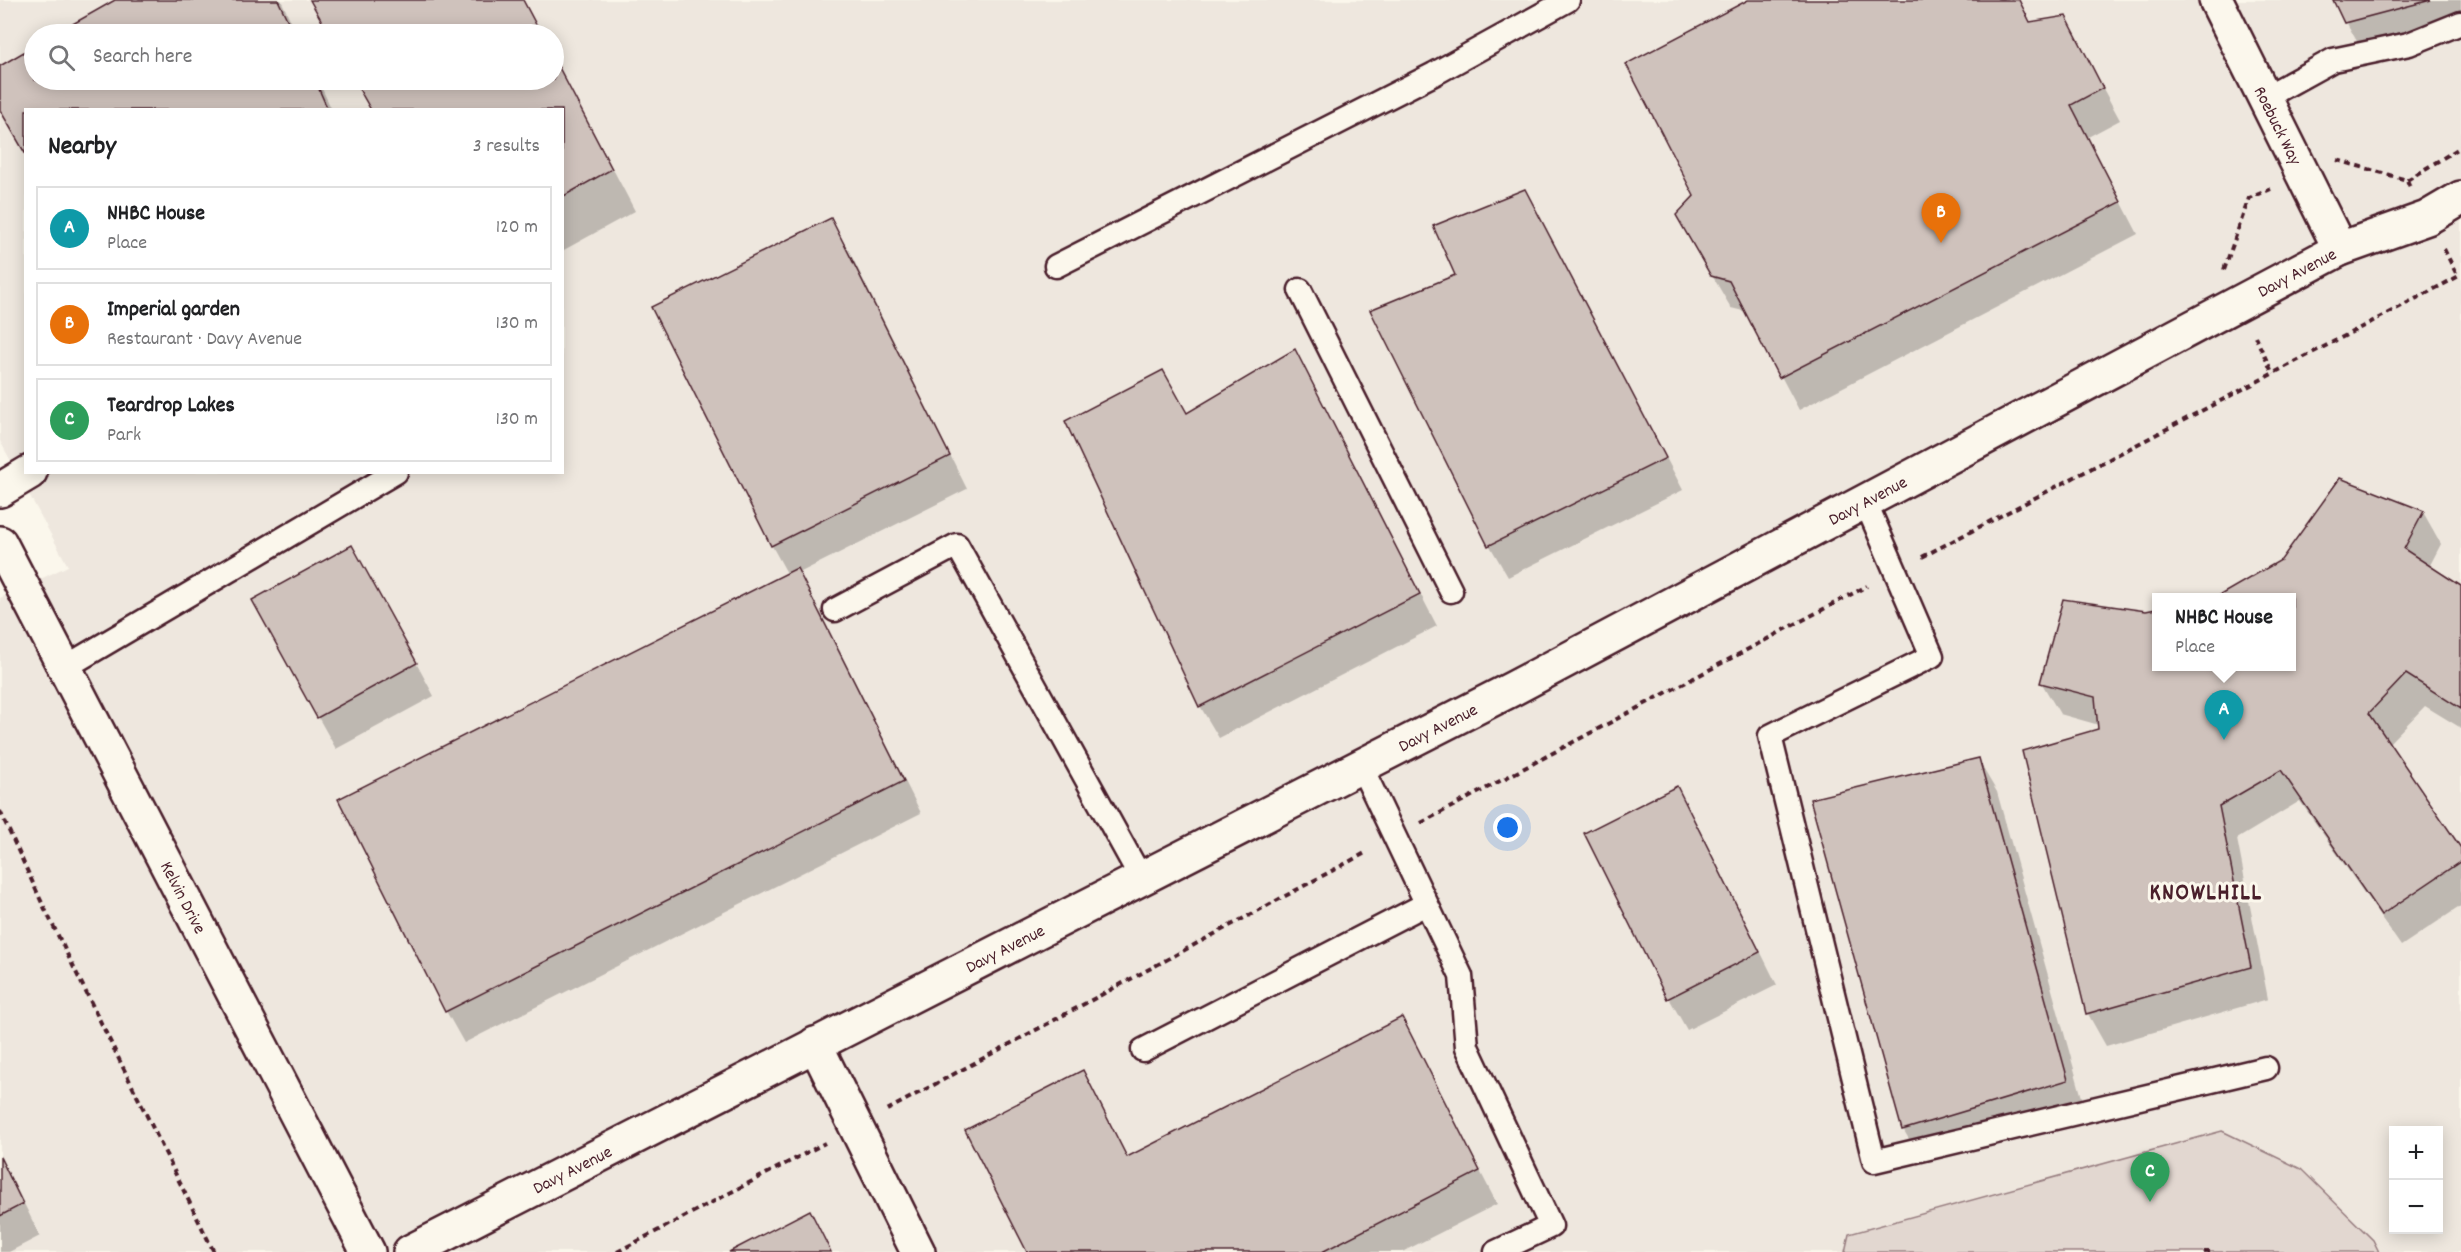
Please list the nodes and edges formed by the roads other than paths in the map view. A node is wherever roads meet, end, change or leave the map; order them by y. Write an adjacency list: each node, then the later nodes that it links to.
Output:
1 (1568, 0): 7 (lane)
2 (2216, 0): 4 (street, Roebuck Way)
3 (2461, 22): 4 (lane)
4 (2264, 98): 6 (street, Roebuck Way)
5 (2461, 198): 6 (street, Davy Avenue)
6 (2340, 249): 12 (street, Davy Avenue)
7 (1056, 266)
8 (1300, 290): 14 (lane)
9 (27, 474): 11 (street)
10 (393, 474): 16 (lane)
11 (0, 490)
12 (1864, 501): 17 (street, Davy Avenue); 22 (lane)
13 (0, 543): 16 (street, Kelvin Drive)
14 (1451, 591)
15 (835, 610): 18 (lane)
16 (64, 668): 23 (street, Kelvin Drive)
17 (1360, 766): 18 (street, Davy Avenue); 19 (lane)
18 (1141, 878): 20 (street, Davy Avenue)
19 (1426, 904): 21 (lane); 26 (lane)
20 (815, 1044): 24 (street, Davy Avenue); 25 (street)
21 (1143, 1050)
22 (2266, 1068)
23 (368, 1252)
24 (410, 1252)
25 (918, 1252)
26 (1496, 1252)

